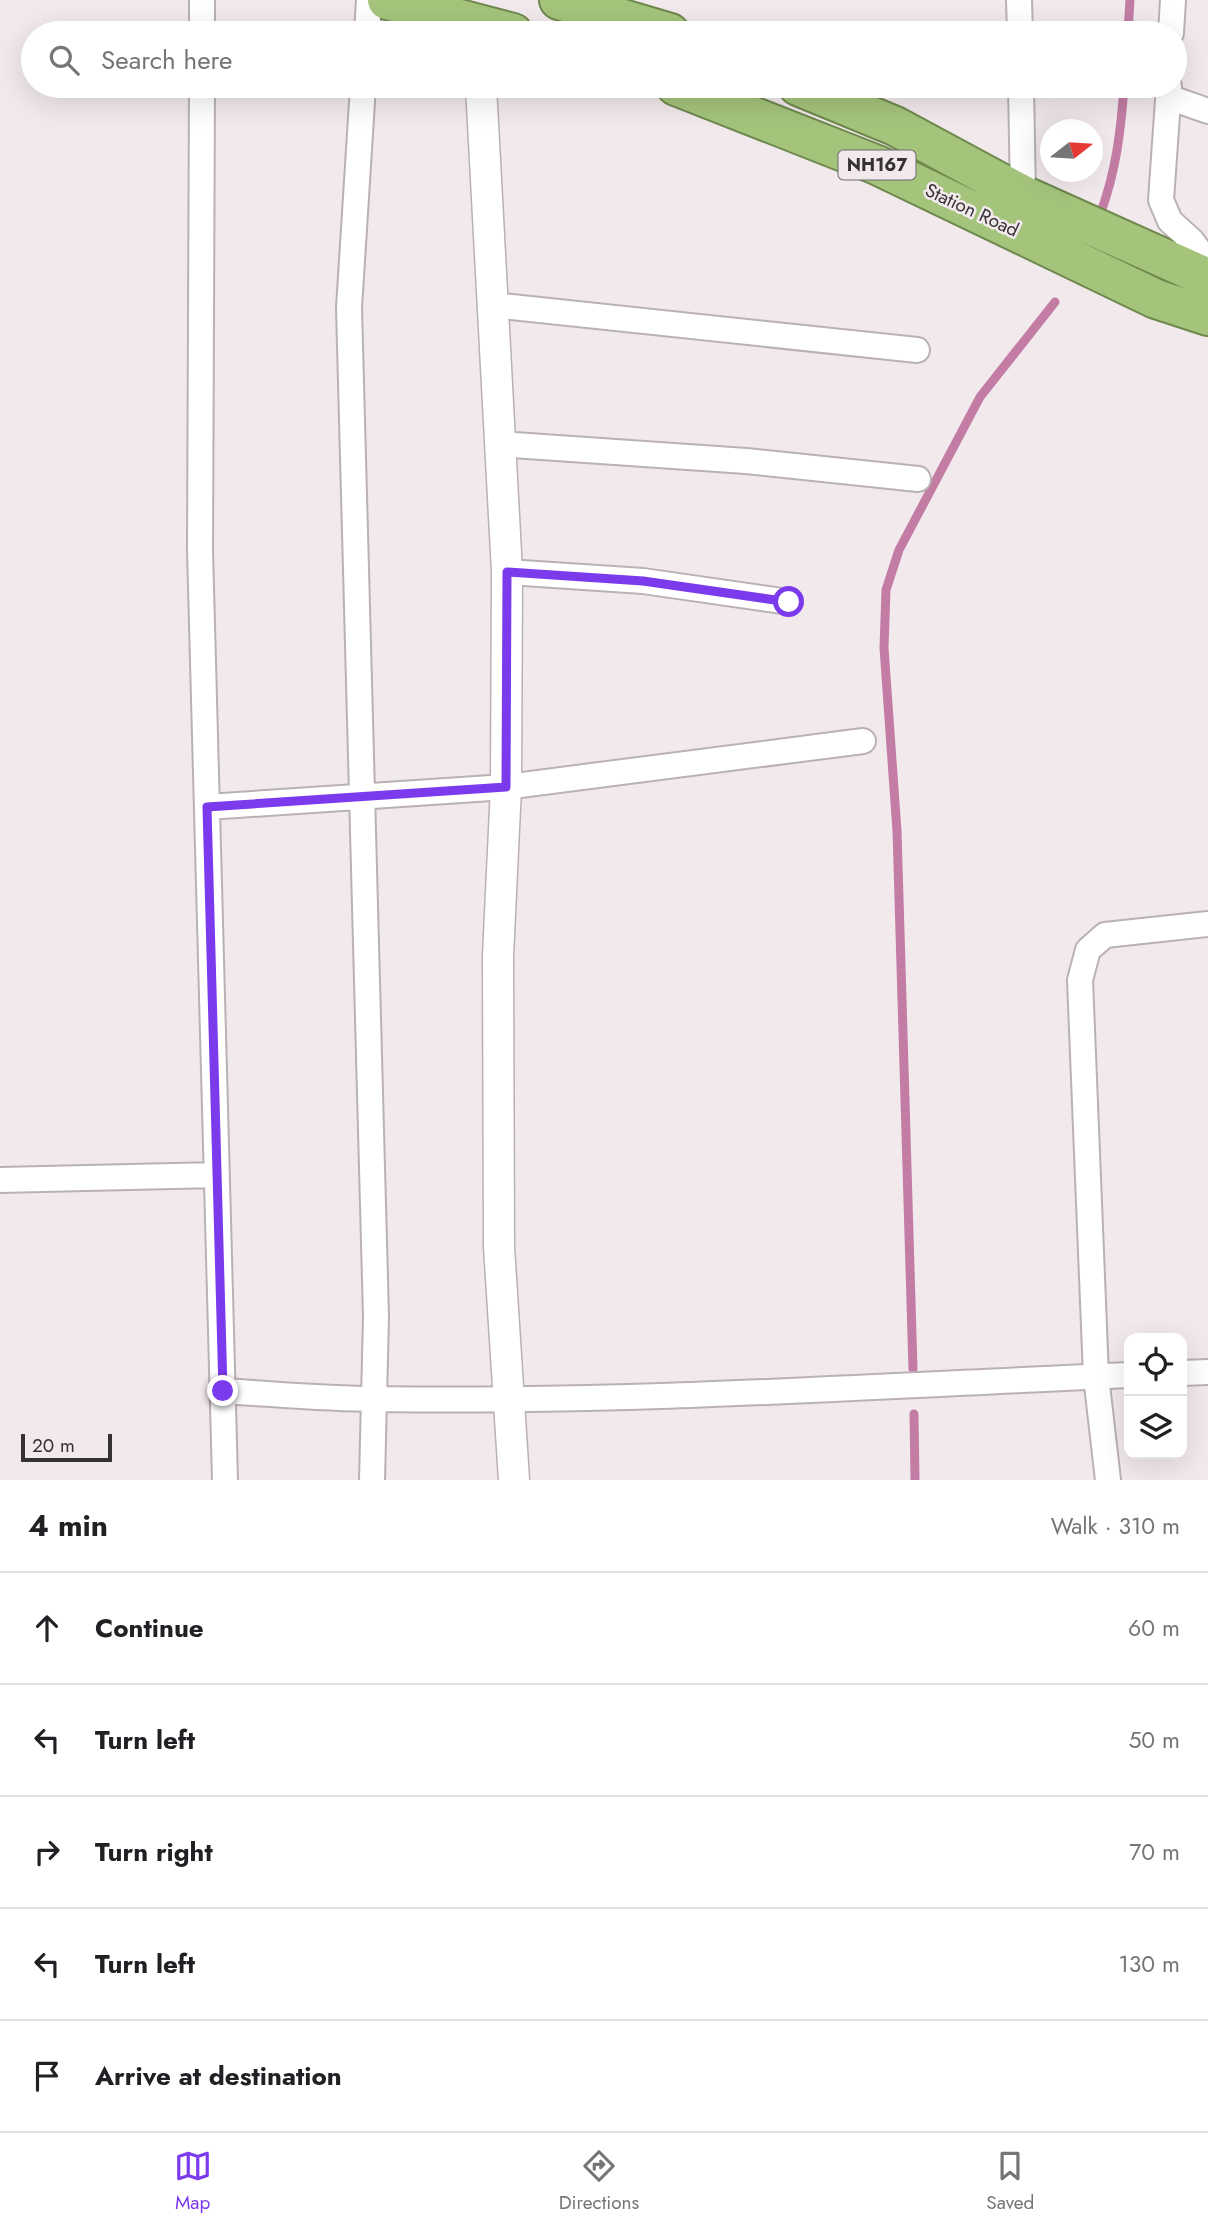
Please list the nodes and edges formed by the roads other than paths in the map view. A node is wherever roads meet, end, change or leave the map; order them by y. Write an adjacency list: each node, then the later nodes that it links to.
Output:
1 (202, 0): 7 (street)
2 (369, 0): 8 (street)
3 (387, 0): 9 (highway)
4 (559, 0): 10 (highway)
5 (1019, 0): 11 (street)
6 (1172, 0): 12 (street)
7 (202, 21)
8 (368, 21)
9 (484, 21)
10 (630, 21)
11 (1020, 21)
12 (1171, 21)
13 (202, 98): 36 (street)
14 (362, 98): 35 (street)
15 (482, 98): 26 (street)
16 (707, 98): 23 (highway, Station Road / NH167)
17 (827, 98): 22 (highway, Station Road / NH167)
18 (1021, 98): 22 (street)
19 (1168, 98): 24 (street)
20 (1182, 98): 21 (street)
21 (1208, 111)
22 (1023, 195): 23 (highway, Station Road / NH167)
23 (1080, 241): 24 (highway, NH167); 27 (highway, NH167)
24 (1189, 263): 25 (highway, NH167)
25 (1208, 278)
26 (493, 305): 28 (street); 29 (street)
27 (1208, 316)
28 (917, 350)
29 (499, 444): 30 (street); 31 (street)
30 (918, 479)
31 (507, 572): 32 (street); 34 (street)
32 (789, 602)
33 (863, 741): 34 (street)
34 (506, 787): 35 (street); 46 (street)
35 (362, 797): 36 (street); 45 (street)
36 (207, 807): 38 (street)
37 (1208, 924): 43 (street)
38 (217, 1175): 39 (street); 44 (street)
39 (0, 1180)
40 (1208, 1372): 41 (street)
41 (1187, 1373)
42 (1124, 1375): 43 (street)
43 (1096, 1377): 46 (street); 50 (street)
44 (223, 1391): 45 (street); 47 (street)
45 (374, 1399): 46 (street); 48 (street)
46 (509, 1399): 49 (street)
47 (225, 1480)
48 (372, 1480)
49 (514, 1480)
50 (1108, 1480)

